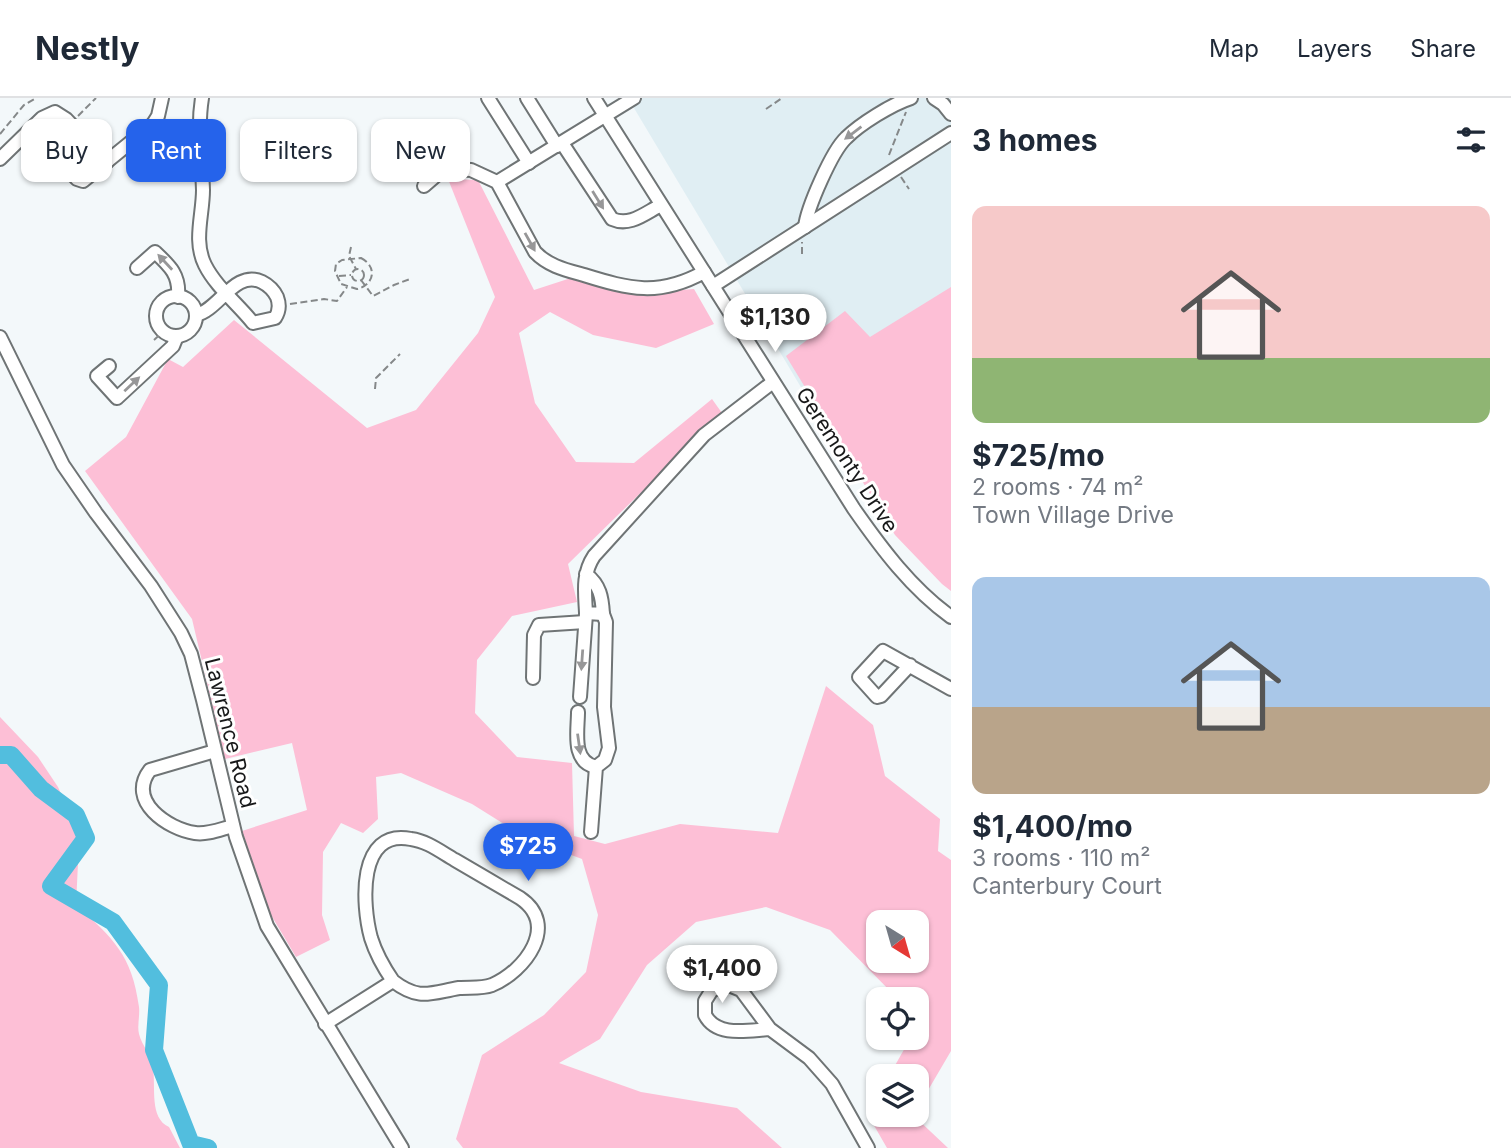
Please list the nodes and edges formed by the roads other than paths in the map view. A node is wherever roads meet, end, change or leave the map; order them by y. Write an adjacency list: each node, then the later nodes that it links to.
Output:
1 (162, 98): 13 (street)
2 (202, 98): 14 (street)
3 (488, 98): 21 (street)
4 (527, 98): 17 (street)
5 (594, 98): 10 (street, Geremonty Drive)
6 (634, 98): 10 (street)
7 (934, 98): 9 (street)
8 (907, 99): 26 (street, one-way to 26)
9 (951, 114)
10 (605, 116): 17 (street); 25 (street, Geremonty Drive)
11 (41, 119): 12 (street)
12 (66, 119)
13 (156, 119)
14 (201, 119)
15 (951, 133): 26 (street)
16 (21, 139): 19 (street)
17 (559, 144): 21 (street); 25 (street, one-way to 25)
18 (126, 146): 20 (street)
19 (5, 155)
20 (112, 158)
21 (529, 163): 23 (street)
22 (202, 182): 31 (street)
23 (497, 182): 24 (street); 28 (street, one-way to 28)
24 (424, 186)
25 (661, 205): 28 (street, Geremonty Drive)
26 (805, 227): 29 (street)
27 (137, 268): 30 (street, one-way to 27)
28 (704, 272): 29 (street, Geremonty Drive)
29 (713, 286): 35 (street, Geremonty Drive)
30 (178, 297): 31 (street); 32 (street)
31 (196, 315): 32 (street)
32 (177, 336): 34 (street, one-way to 32)
33 (0, 337): 45 (street, Lawrence Road)
34 (108, 366)
35 (773, 382): 36 (street); 39 (street, Geremonty Drive)
36 (586, 574): 37 (street); 38 (street)
37 (603, 614): 38 (street); 46 (street)
38 (585, 617): 41 (street); 43 (street, one-way to 43)
39 (951, 617)
40 (910, 665): 42 (street)
41 (534, 678)
42 (951, 689)
43 (580, 698)
44 (578, 712): 46 (street, one-way to 46)
45 (215, 751): 47 (street, Lawrence Road); 47 (street)
46 (596, 767): 48 (street)
47 (233, 826): 50 (street, Lawrence Road)
48 (592, 832)
49 (393, 981): 49 (street); 50 (street)
50 (326, 1024): 52 (street, Lawrence Road)
51 (770, 1029): 51 (street); 53 (street)
52 (402, 1148)
53 (868, 1148)

